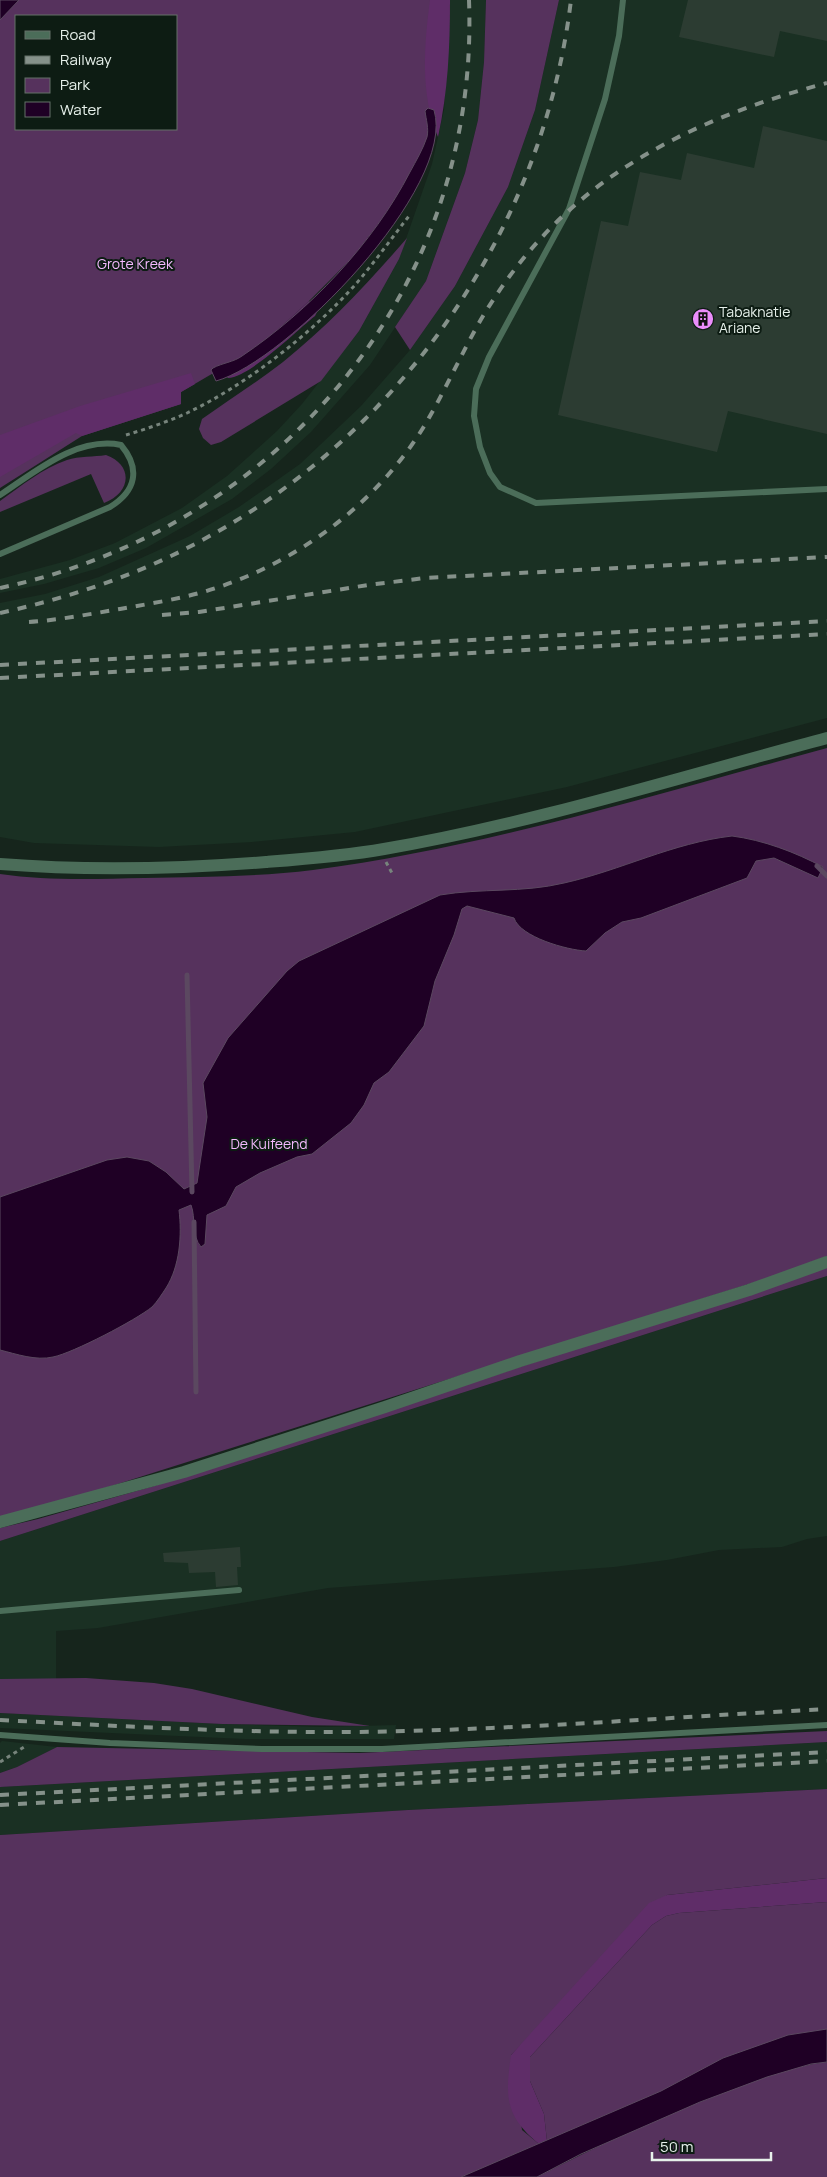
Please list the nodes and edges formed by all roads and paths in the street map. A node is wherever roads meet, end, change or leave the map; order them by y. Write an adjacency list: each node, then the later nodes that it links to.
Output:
1 (624, 0): 4 (lane)
2 (409, 216): 3 (path)
3 (107, 442): 5 (lane); 6 (lane)
4 (827, 488)
5 (0, 495)
6 (0, 554)
7 (827, 738): 8 (street)
8 (0, 864)
9 (827, 1262): 10 (street)
10 (0, 1522)
11 (239, 1590): 12 (lane)
12 (0, 1611)
13 (827, 1725): 15 (lane)
14 (0, 1735): 15 (lane)
15 (33, 1737): 16 (path)
16 (0, 1762)

